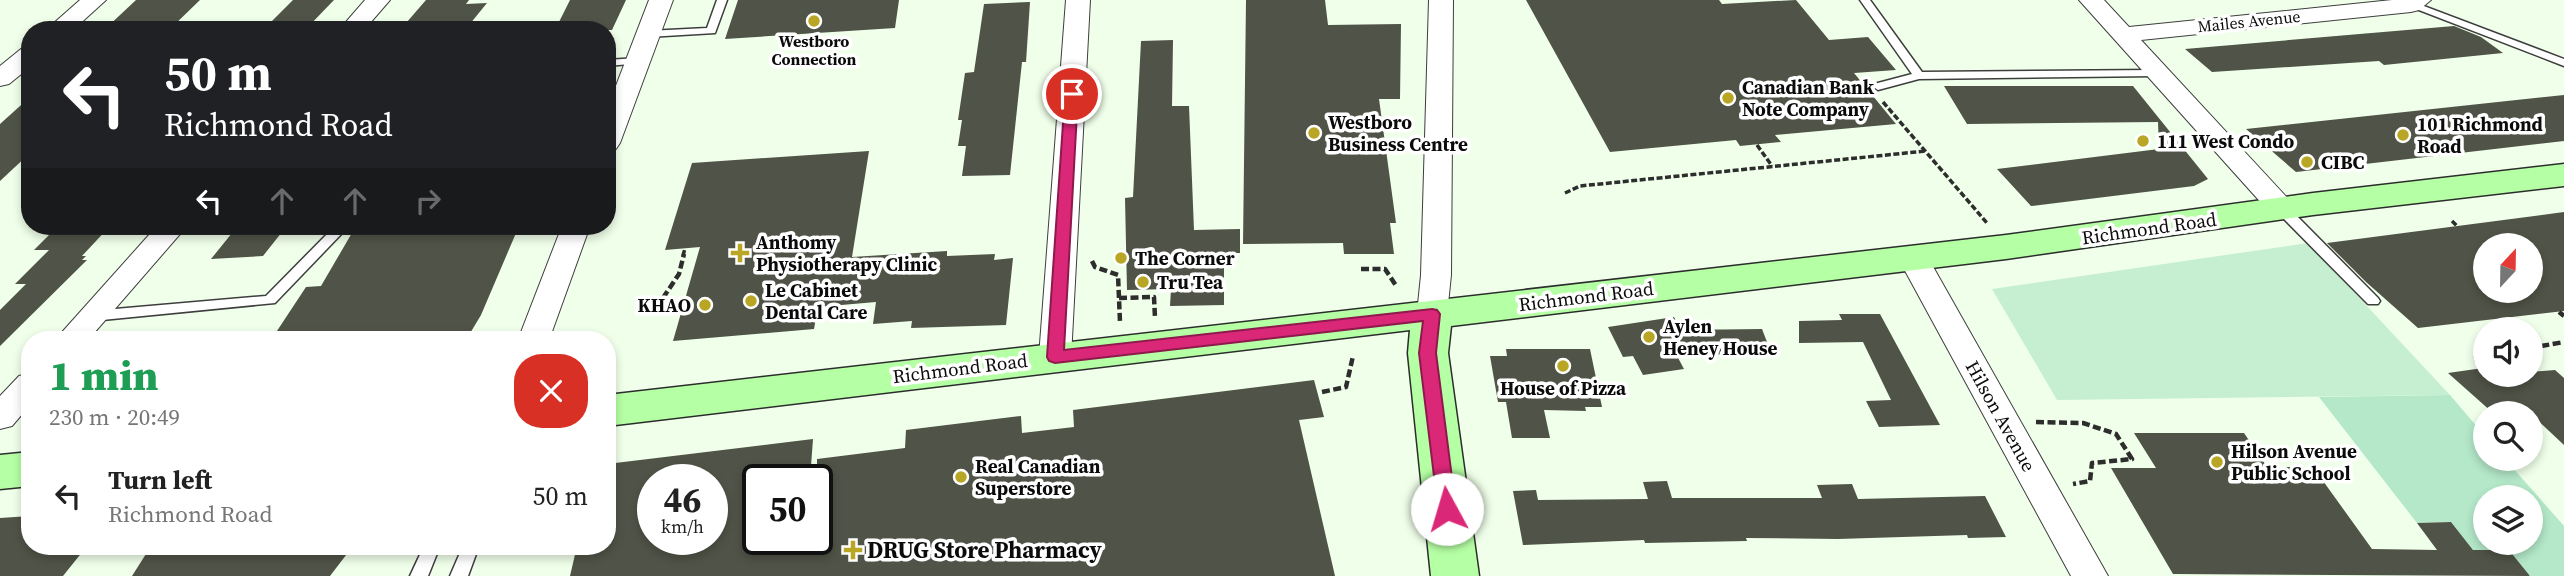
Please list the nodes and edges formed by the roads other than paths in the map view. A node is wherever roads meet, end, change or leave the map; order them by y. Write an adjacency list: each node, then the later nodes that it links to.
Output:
1 (94, 0): 10 (street)
2 (378, 0): 11 (street)
3 (661, 0): 14 (street)
4 (722, 0): 13 (lane)
5 (1078, 0): 36 (street)
6 (1441, 0): 32 (street)
7 (1865, 0): 21 (lane)
8 (2091, 0): 15 (street)
9 (2409, 2): 15 (street, Mailes Avenue); 19 (lane)
10 (69, 21)
11 (359, 21)
12 (727, 30): 13 (lane)
13 (711, 31): 14 (lane)
14 (648, 34): 16 (street)
15 (2121, 35): 20 (street)
16 (638, 61): 18 (lane); 24 (street)
17 (21, 62): 22 (street)
18 (616, 62)
19 (2564, 63)
20 (2155, 73): 21 (lane); 26 (street)
21 (1919, 76): 23 (lane)
22 (0, 79)
23 (1878, 86)
24 (616, 119)
25 (2564, 175): 26 (main road, Richmond Road)
26 (2283, 210): 30 (main road, Richmond Road); 31 (lane)
27 (165, 235): 33 (street)
28 (333, 235): 33 (lane)
29 (573, 235): 35 (street)
30 (1912, 256): 32 (main road, Richmond Road); 47 (street, Hilson Avenue)
31 (2373, 301)
32 (1432, 314): 36 (main road, Richmond Road); 46 (main road)
33 (91, 316): 34 (street)
34 (78, 331)
35 (536, 331)
36 (1055, 357): 38 (main road, Richmond Road)
37 (21, 394): 39 (street)
38 (616, 410)
39 (0, 417)
40 (21, 471): 41 (main road)
41 (0, 472)
42 (428, 555): 44 (lane)
43 (467, 555): 45 (lane)
44 (419, 576)
45 (459, 576)
46 (1455, 576)
47 (2090, 576)

